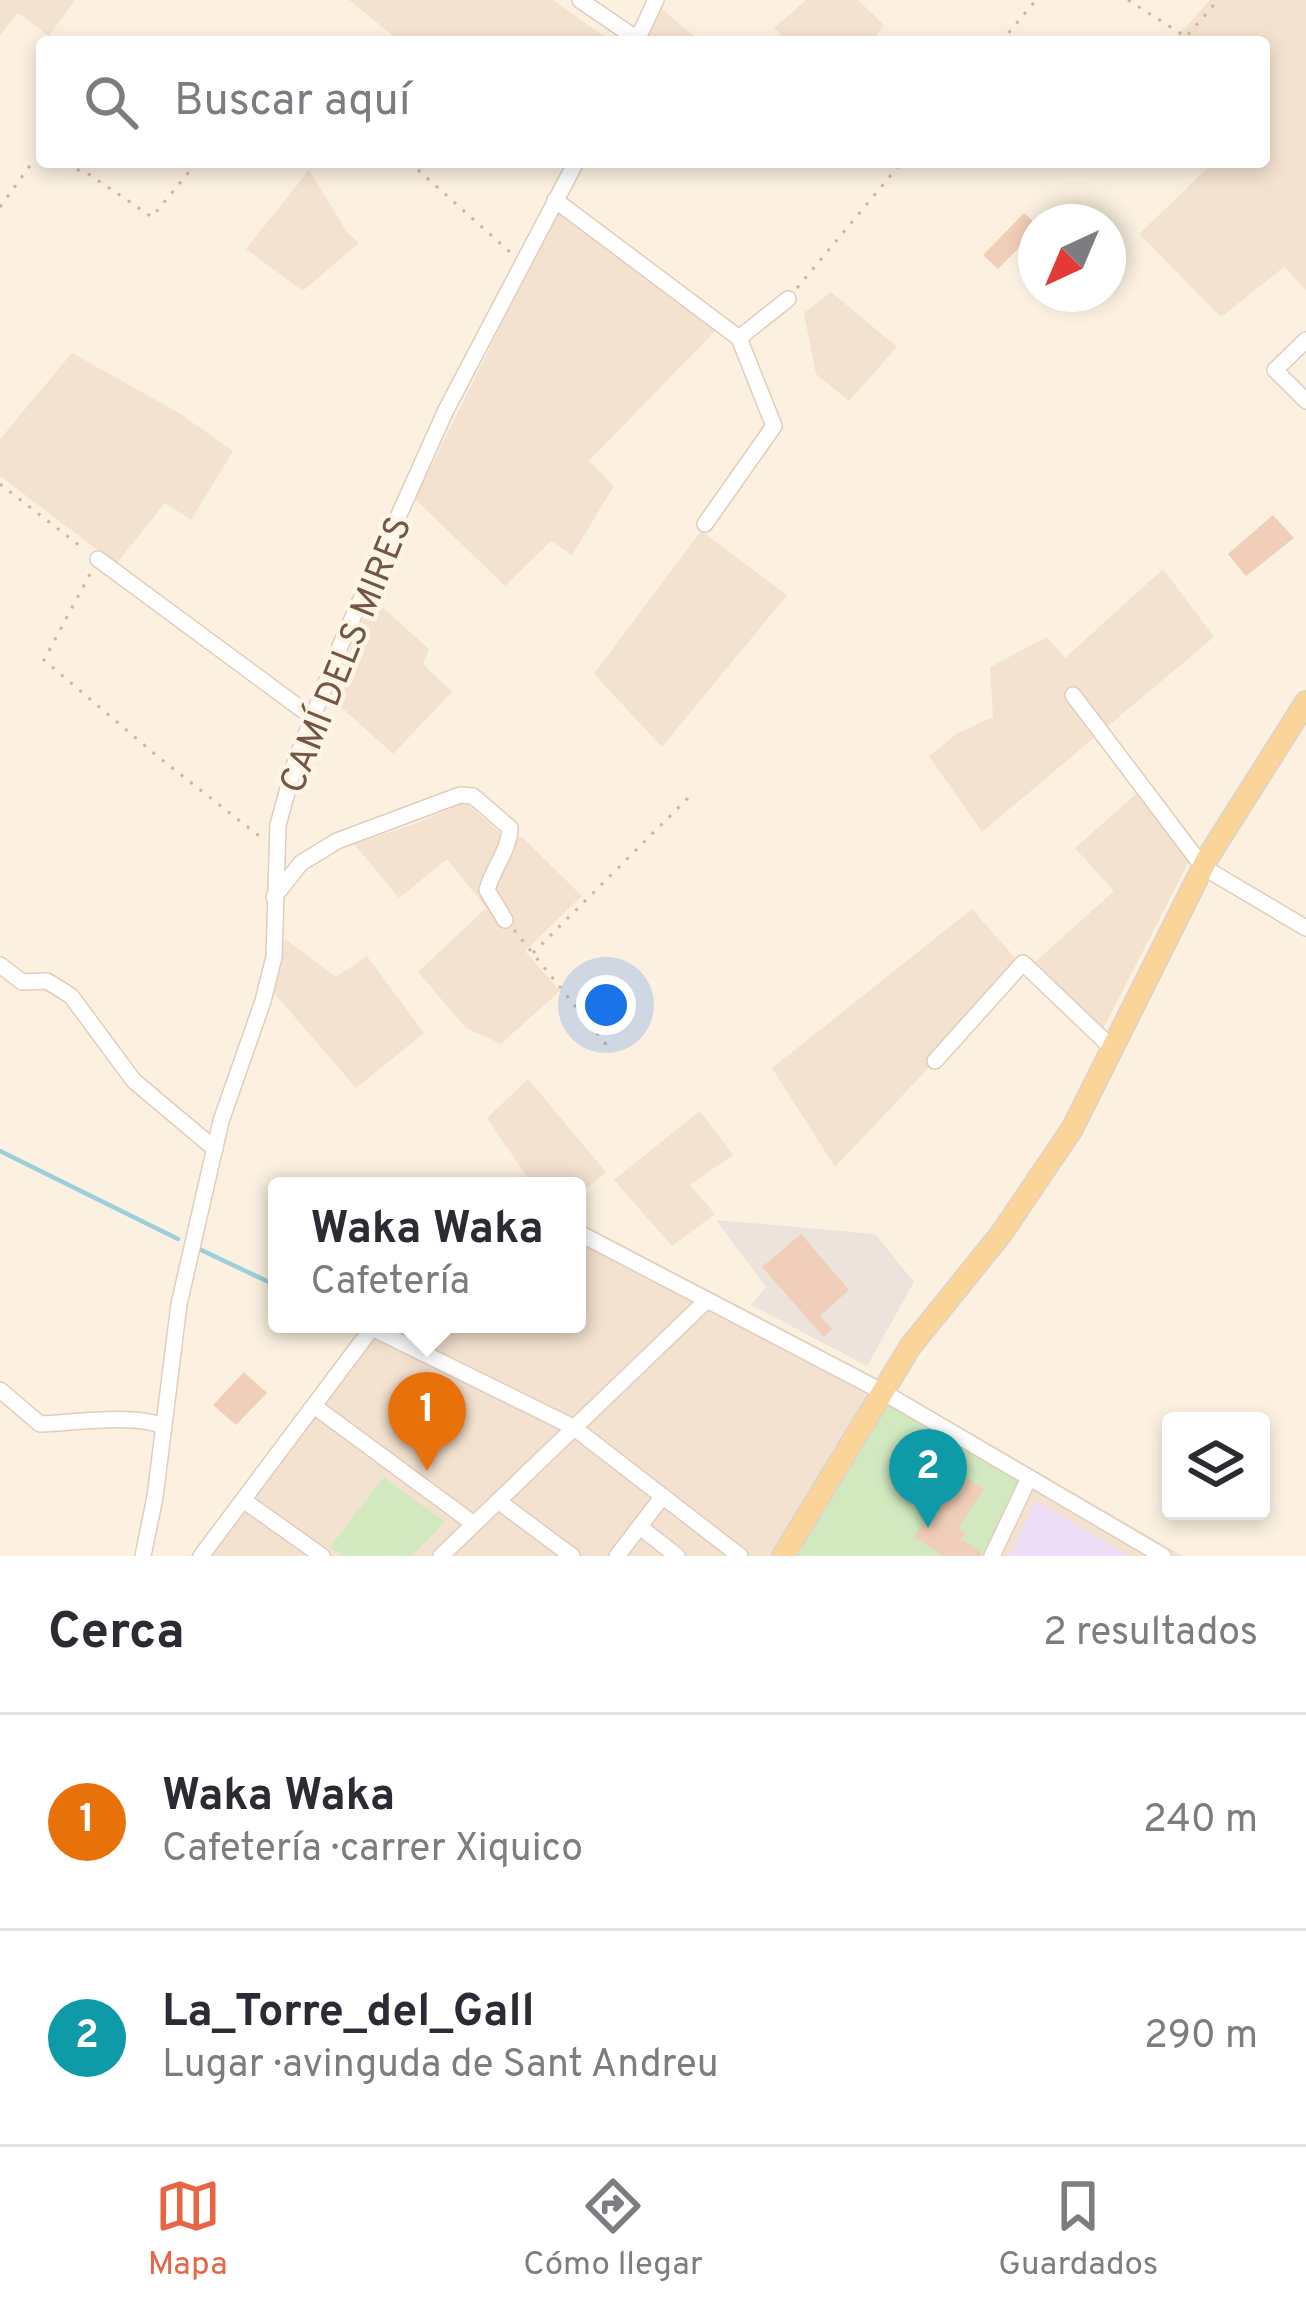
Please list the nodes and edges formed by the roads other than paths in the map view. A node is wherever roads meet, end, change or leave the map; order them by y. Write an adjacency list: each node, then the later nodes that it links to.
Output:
1 (580, 0): 3 (street)
2 (656, 0): 4 (street)
3 (629, 36)
4 (638, 36)
5 (573, 168): 6 (street, CAMÍ DELS MIRES)
6 (555, 200): 8 (street); 15 (street, CAMÍ DELS MIRES)
7 (788, 299): 8 (street)
8 (740, 338): 11 (street)
9 (1306, 340): 10 (street)
10 (1306, 401)
11 (705, 524)
12 (98, 559): 15 (street)
13 (1073, 695): 16 (street)
14 (1306, 702): 16 (main road)
15 (312, 717): 17 (street, CAMÍ DELS MIRES)
16 (1203, 867): 19 (street); 21 (main road)
17 (274, 897): 18 (street); 23 (street, CAMÍ DELS MIRES)
18 (505, 920)
19 (1306, 928)
20 (0, 965): 23 (street)
21 (1113, 1048): 22 (street); 29 (main road)
22 (935, 1061)
23 (214, 1149): 31 (street, CAMÍ DELS MIRES)
24 (586, 1237): 25 (street)
25 (707, 1300): 29 (street); 32 (street)
26 (369, 1333): 30 (street)
27 (388, 1333): 32 (street)
28 (0, 1390): 31 (street)
29 (883, 1392): 33 (street); 48 (main road)
30 (314, 1406): 35 (street); 37 (street)
31 (164, 1426): 39 (street, CAMÍ DELS MIRES)
32 (574, 1427): 34 (street); 36 (street)
33 (1029, 1478): 49 (street); 50 (street)
34 (663, 1496): 38 (street); 47 (street)
35 (243, 1500): 41 (street); 42 (street)
36 (498, 1502): 37 (street); 44 (street)
37 (474, 1524): 43 (street)
38 (640, 1527): 45 (street); 46 (street)
39 (144, 1554): 40 (street)
40 (164, 1556)
41 (201, 1556)
42 (322, 1556)
43 (440, 1556)
44 (572, 1556)
45 (617, 1556)
46 (677, 1556)
47 (740, 1556)
48 (783, 1556)
49 (992, 1556)
50 (1163, 1556)

